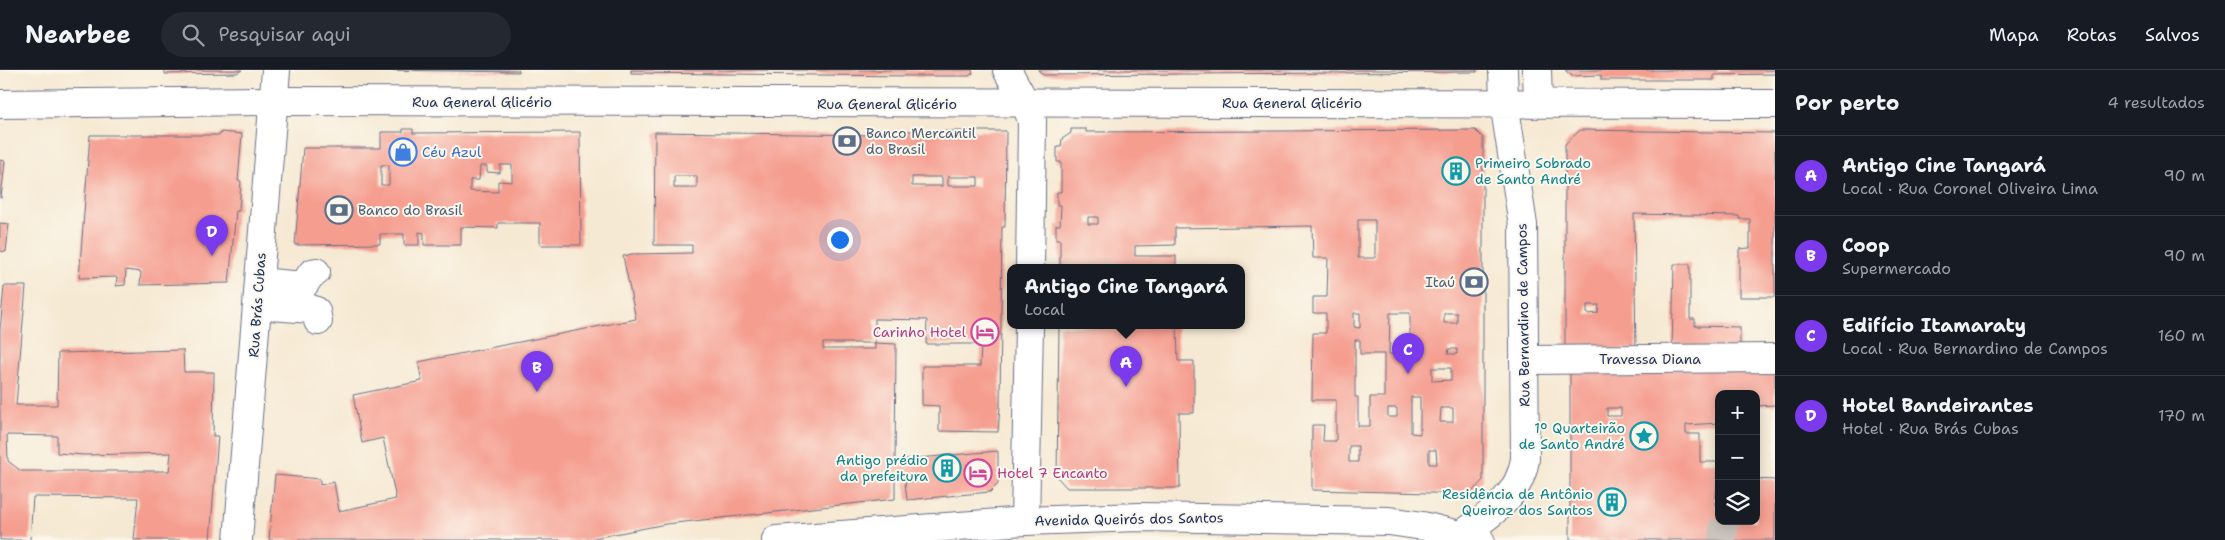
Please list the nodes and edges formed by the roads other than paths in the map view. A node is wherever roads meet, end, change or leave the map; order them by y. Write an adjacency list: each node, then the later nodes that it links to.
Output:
1 (276, 70): 5 (main road, Rua Brás Cubas)
2 (1007, 70): 9 (main road)
3 (1503, 70): 6 (main road, Rua Bernardino de Campos)
4 (1537, 70): 7 (main road)
5 (273, 101): 8 (main road, Rua General Glicério); 9 (main road, Rua General Glicério); 13 (main road, Rua Brás Cubas)
6 (1504, 102): 7 (main road, Rua General Glicério); 9 (main road, Rua General Glicério); 17 (main road, Rua Bernardino de Campos)
7 (1538, 103): 10 (main road, Rua General Glicério)
8 (0, 104)
9 (1026, 104): 11 (main road)
10 (1775, 104)
11 (1030, 264)
12 (316, 272): 13 (main road)
13 (258, 294): 14 (main road); 20 (main road, Rua Brás Cubas)
14 (318, 322)
15 (1029, 329): 18 (main road)
16 (1775, 358): 17 (main road, Travessa Diana)
17 (1524, 360): 19 (main road, Rua Bernardino de Campos)
18 (1025, 521): 19 (main road, Avenida Queirós dos Santos); 21 (main road, Avenida Queirós dos Santos)
19 (1471, 537)
20 (238, 540)
21 (776, 540)

